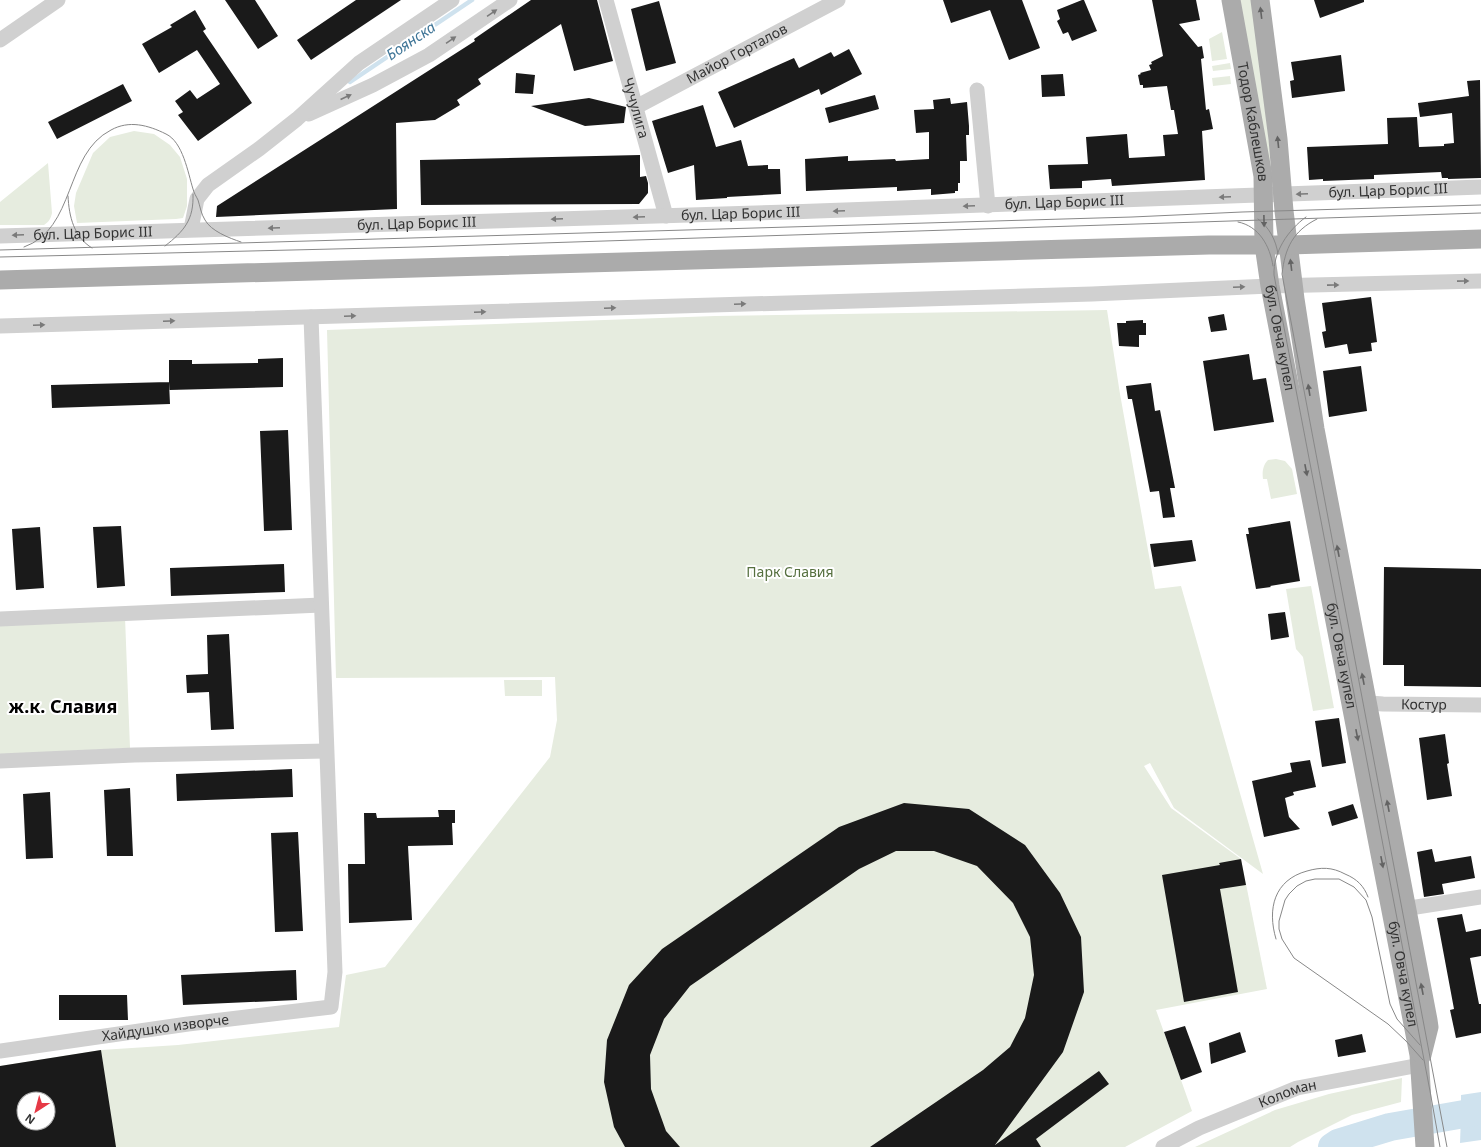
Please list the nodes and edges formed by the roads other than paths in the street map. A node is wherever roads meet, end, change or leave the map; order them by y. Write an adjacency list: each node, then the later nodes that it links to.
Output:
1 (58, 0): 8 (street)
2 (452, 0): 11 (street)
3 (510, 0): 11 (street, one-way to 3)
4 (606, 0): 10 (street, Чучулига)
5 (838, 0): 10 (street, Майор Горталов)
6 (1231, 0): 14 (main road, Тодор Каблешков)
7 (1260, 0): 13 (main road, Тодор Каблешков, one-way to 7)
8 (0, 40)
9 (977, 90): 15 (street)
10 (636, 107): 16 (street, Чучулига)
11 (298, 120): 17 (street)
12 (1481, 187): 13 (street, бул. Цар Борис III, one-way to 13)
13 (1283, 195): 14 (street, бул. Цар Борис III); 21 (main road, Тодор Каблешков)
14 (1264, 196): 15 (street, бул. Цар Борис III, one-way to 15); 20 (main road, Тодор Каблешков, one-way to 20)
15 (988, 206): 16 (street, бул. Цар Борис III, one-way to 16)
16 (666, 216): 17 (street, бул. Цар Борис III, one-way to 17)
17 (191, 229): 18 (street, бул. Цар Борис III, one-way to 18)
18 (0, 236)
19 (1481, 239): 21 (main road)
20 (1264, 245): 21 (main road); 22 (main road); 24 (main road, бул. Овча купел)
21 (1288, 245): 25 (main road, бул. Овча купел, one-way to 21)
22 (0, 280)
23 (1481, 281): 25 (street, one-way to 23)
24 (1270, 286): 25 (street); 26 (street, one-way to 24); 30 (main road, бул. Овча купел, one-way to 30)
25 (1294, 286): 30 (main road, бул. Овча купел, one-way to 25)
26 (311, 317): 27 (street, one-way to 26); 28 (street)
27 (0, 326)
28 (321, 605): 29 (street); 32 (street)
29 (0, 619)
30 (1359, 702): 31 (street, Костур); 35 (main road, бул. Овча купел)
31 (1481, 705)
32 (326, 751): 33 (street); 36 (street, Хайдушко изворче)
33 (0, 761)
34 (1481, 897): 35 (street)
35 (1399, 910): 37 (main road, бул. Овча купел)
36 (0, 1051)
37 (1420, 1065): 38 (street, Коломан); 39 (main road, бул. Овча купел)
38 (1163, 1147)
39 (1425, 1147)

